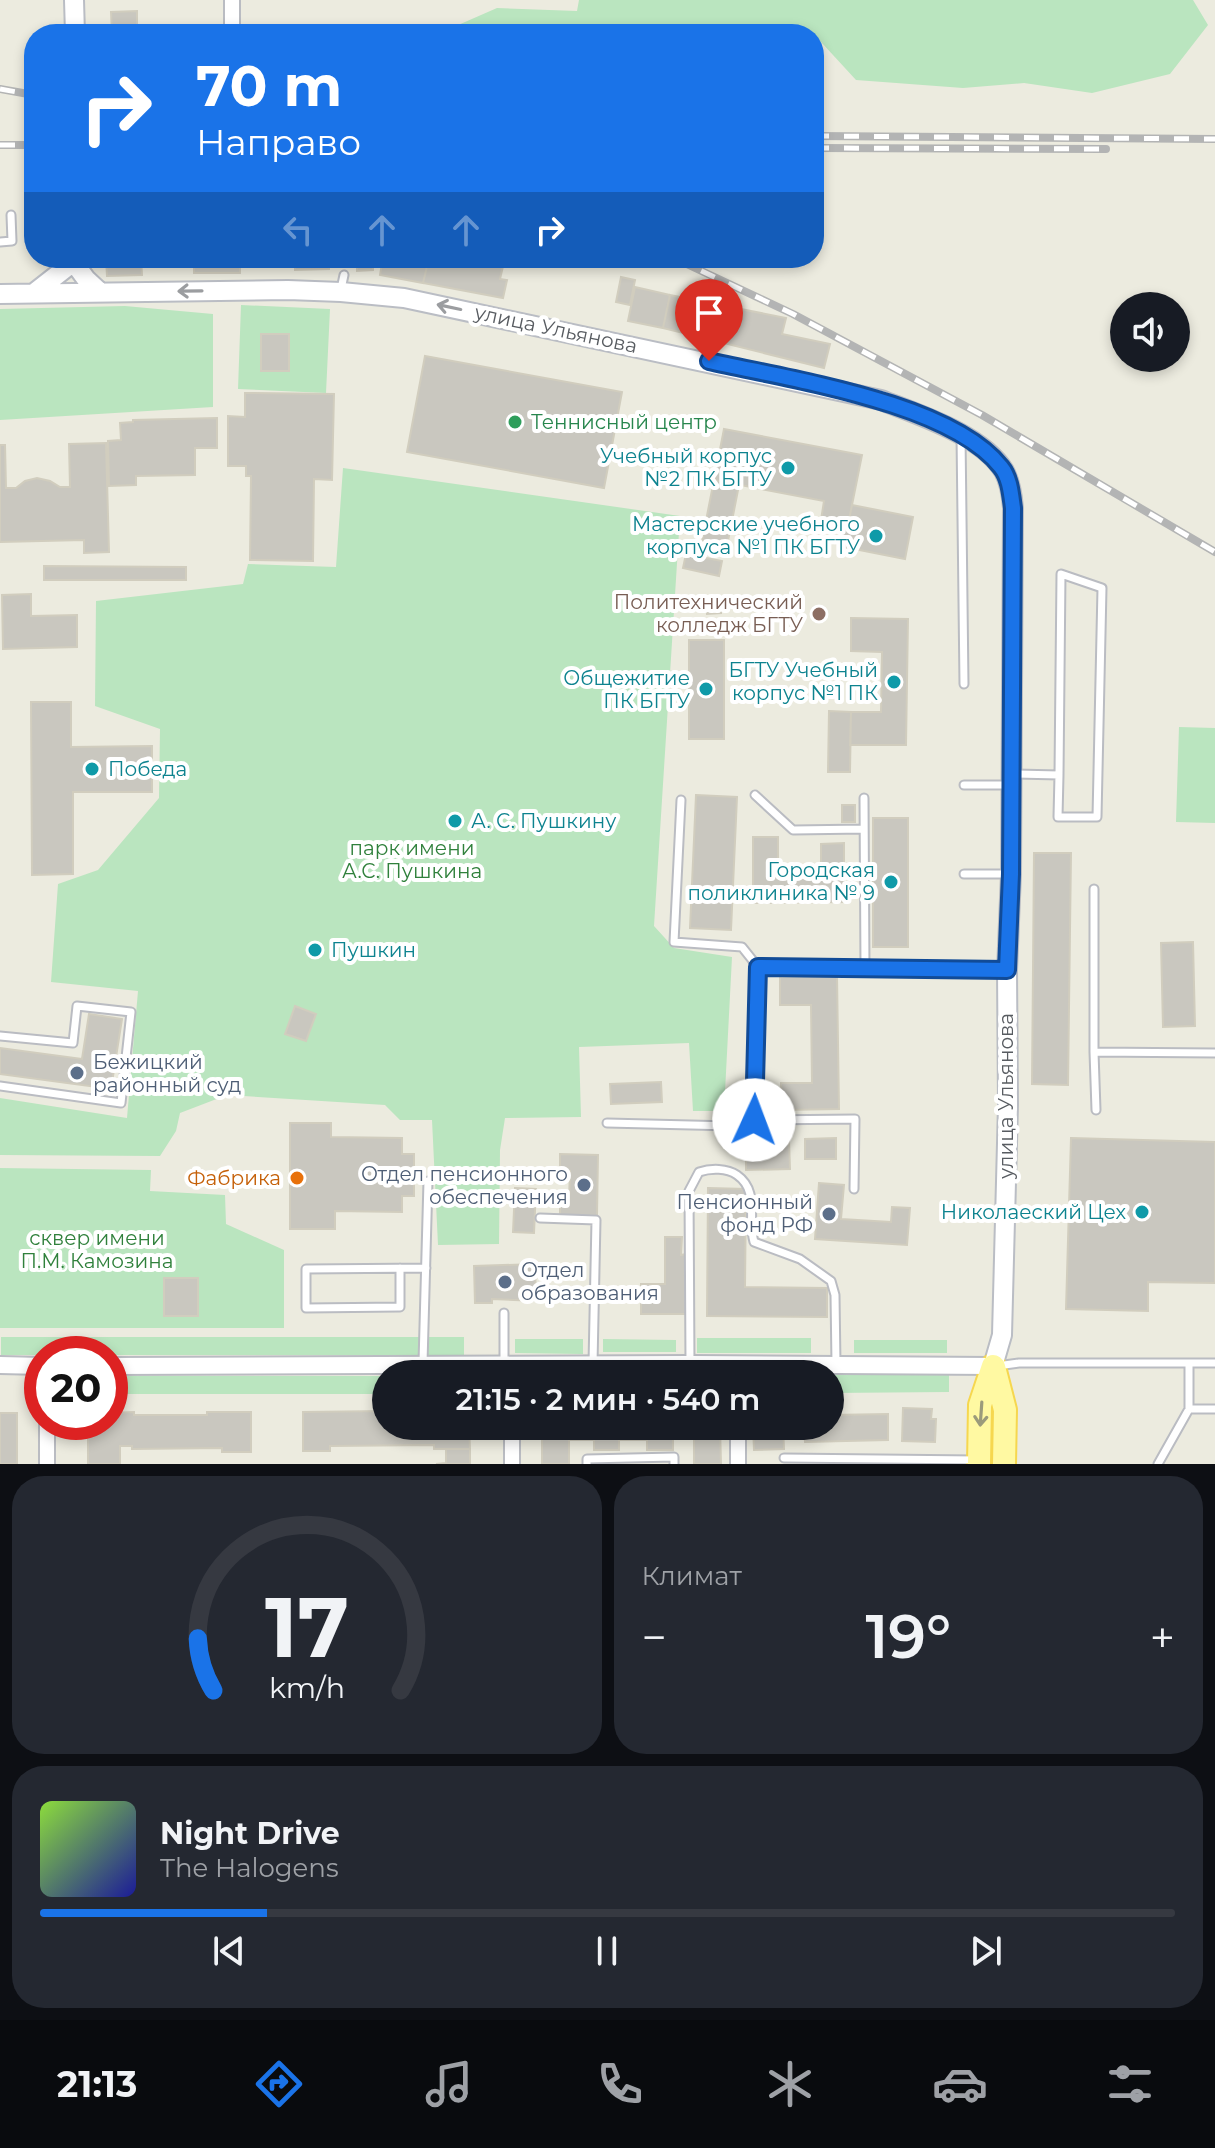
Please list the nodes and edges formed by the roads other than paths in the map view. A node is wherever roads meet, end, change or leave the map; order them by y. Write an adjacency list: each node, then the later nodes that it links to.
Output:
1 (74, 0): 3 (main road)
2 (232, 0): 4 (street)
3 (75, 24)
4 (232, 24)
5 (11, 215): 6 (lane)
6 (0, 242)
7 (64, 268): 10 (main road)
8 (77, 268): 9 (main road)
9 (100, 292): 10 (main road, улица Ульянова); 12 (main road, улица Ульянова, one-way to 9)
10 (34, 293): 11 (main road, улица Ульянова)
11 (0, 294)
12 (961, 435): 13 (lane); 15 (main road, улица Ульянова)
13 (964, 684)
14 (1059, 775): 14 (lane); 15 (lane)
15 (1011, 779): 16 (lane); 22 (main road, улица Ульянова)
16 (964, 785)
17 (755, 795): 20 (lane)
18 (864, 798): 20 (lane)
19 (681, 800): 24 (lane)
20 (864, 829): 25 (lane)
21 (964, 874): 22 (lane)
22 (1011, 874): 26 (main road, улица Ульянова)
23 (1094, 889): 28 (lane)
24 (758, 967): 25 (lane); 32 (lane)
25 (865, 969): 26 (lane)
26 (1007, 970): 52 (main road, улица Ульянова)
27 (0, 1036): 30 (lane)
28 (1094, 1052): 29 (lane); 31 (lane)
29 (1215, 1053)
30 (0, 1086)
31 (1096, 1110)
32 (754, 1120): 33 (lane); 35 (lane)
33 (607, 1123)
34 (428, 1181): 38 (lane)
35 (854, 1189)
36 (540, 1218): 42 (lane)
37 (400, 1268): 37 (lane); 38 (lane)
38 (426, 1268): 40 (lane)
39 (504, 1313): 41 (lane)
40 (423, 1360)
41 (508, 1360)
42 (593, 1360)
43 (690, 1360): 44 (lane)
44 (836, 1360)
45 (1189, 1363): 46 (lane); 52 (lane); 53 (lane)
46 (1215, 1363)
47 (844, 1364): 52 (street)
48 (0, 1365): 50 (street)
49 (372, 1365): 51 (street)
50 (24, 1366)
51 (128, 1366)
52 (993, 1366): 61 (main road, улица Ульянова, one-way to 61); 67 (main road, улица Ульянова)
53 (1189, 1409): 54 (lane); 68 (lane)
54 (1215, 1409)
55 (47, 1440): 62 (street)
56 (512, 1440): 63 (street)
57 (738, 1440): 66 (street)
58 (784, 1458): 59 (lane)
59 (817, 1461): 60 (lane)
60 (885, 1461): 61 (lane)
61 (979, 1462)
62 (47, 1464)
63 (512, 1464)
64 (587, 1464): 65 (lane)
65 (674, 1464)
66 (738, 1464)
67 (1004, 1464)
68 (1158, 1464)

